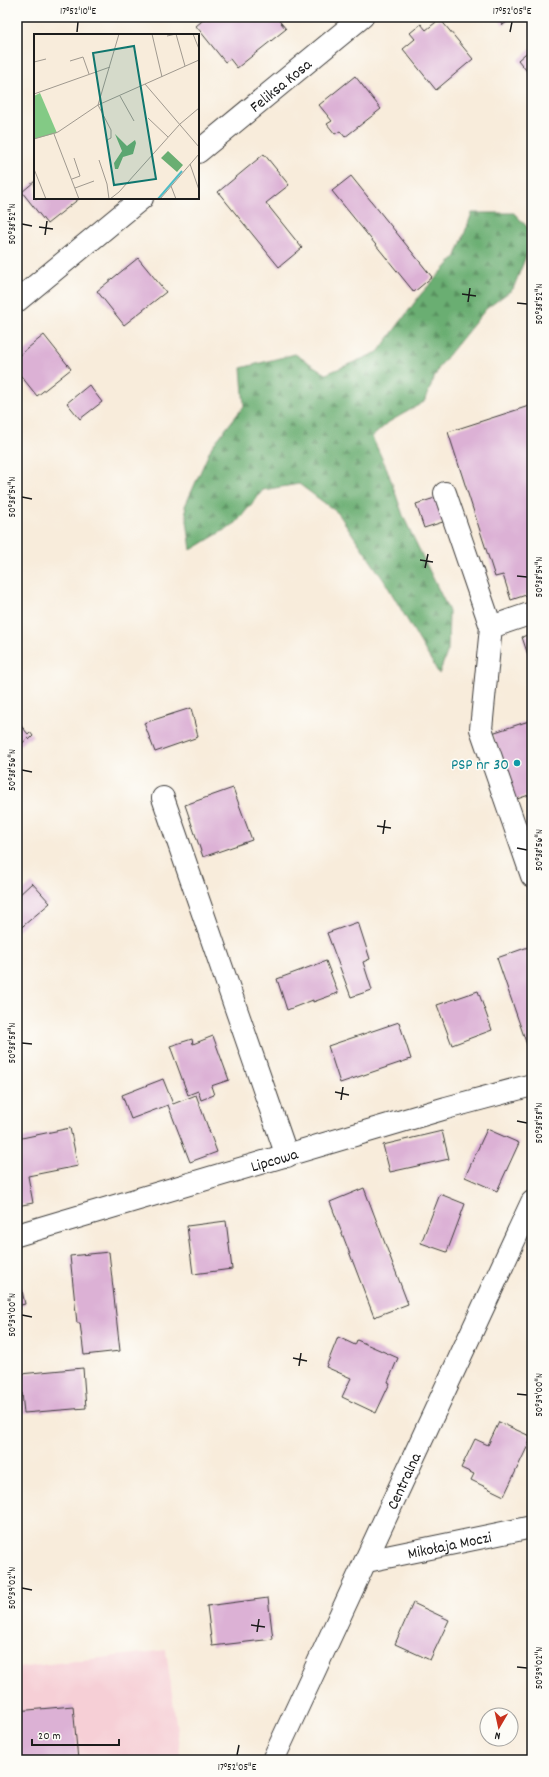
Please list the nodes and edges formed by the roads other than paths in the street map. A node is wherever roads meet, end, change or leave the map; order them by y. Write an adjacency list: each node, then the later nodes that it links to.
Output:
1 (362, 17): 2 (street, Feliksa Kosa)
2 (199, 151)
3 (141, 199): 4 (street)
4 (17, 301)
5 (445, 493): 7 (street)
6 (532, 613): 7 (street)
7 (491, 627): 9 (street)
8 (163, 798): 11 (street)
9 (532, 876)
10 (532, 1084): 11 (street, Lipcowa)
11 (287, 1156): 13 (street, Lipcowa)
12 (532, 1202): 15 (street, Centralna)
13 (17, 1235)
14 (532, 1527): 15 (street, Mikołaja Moczi)
15 (367, 1561): 16 (street, Centralna)
16 (273, 1760)

